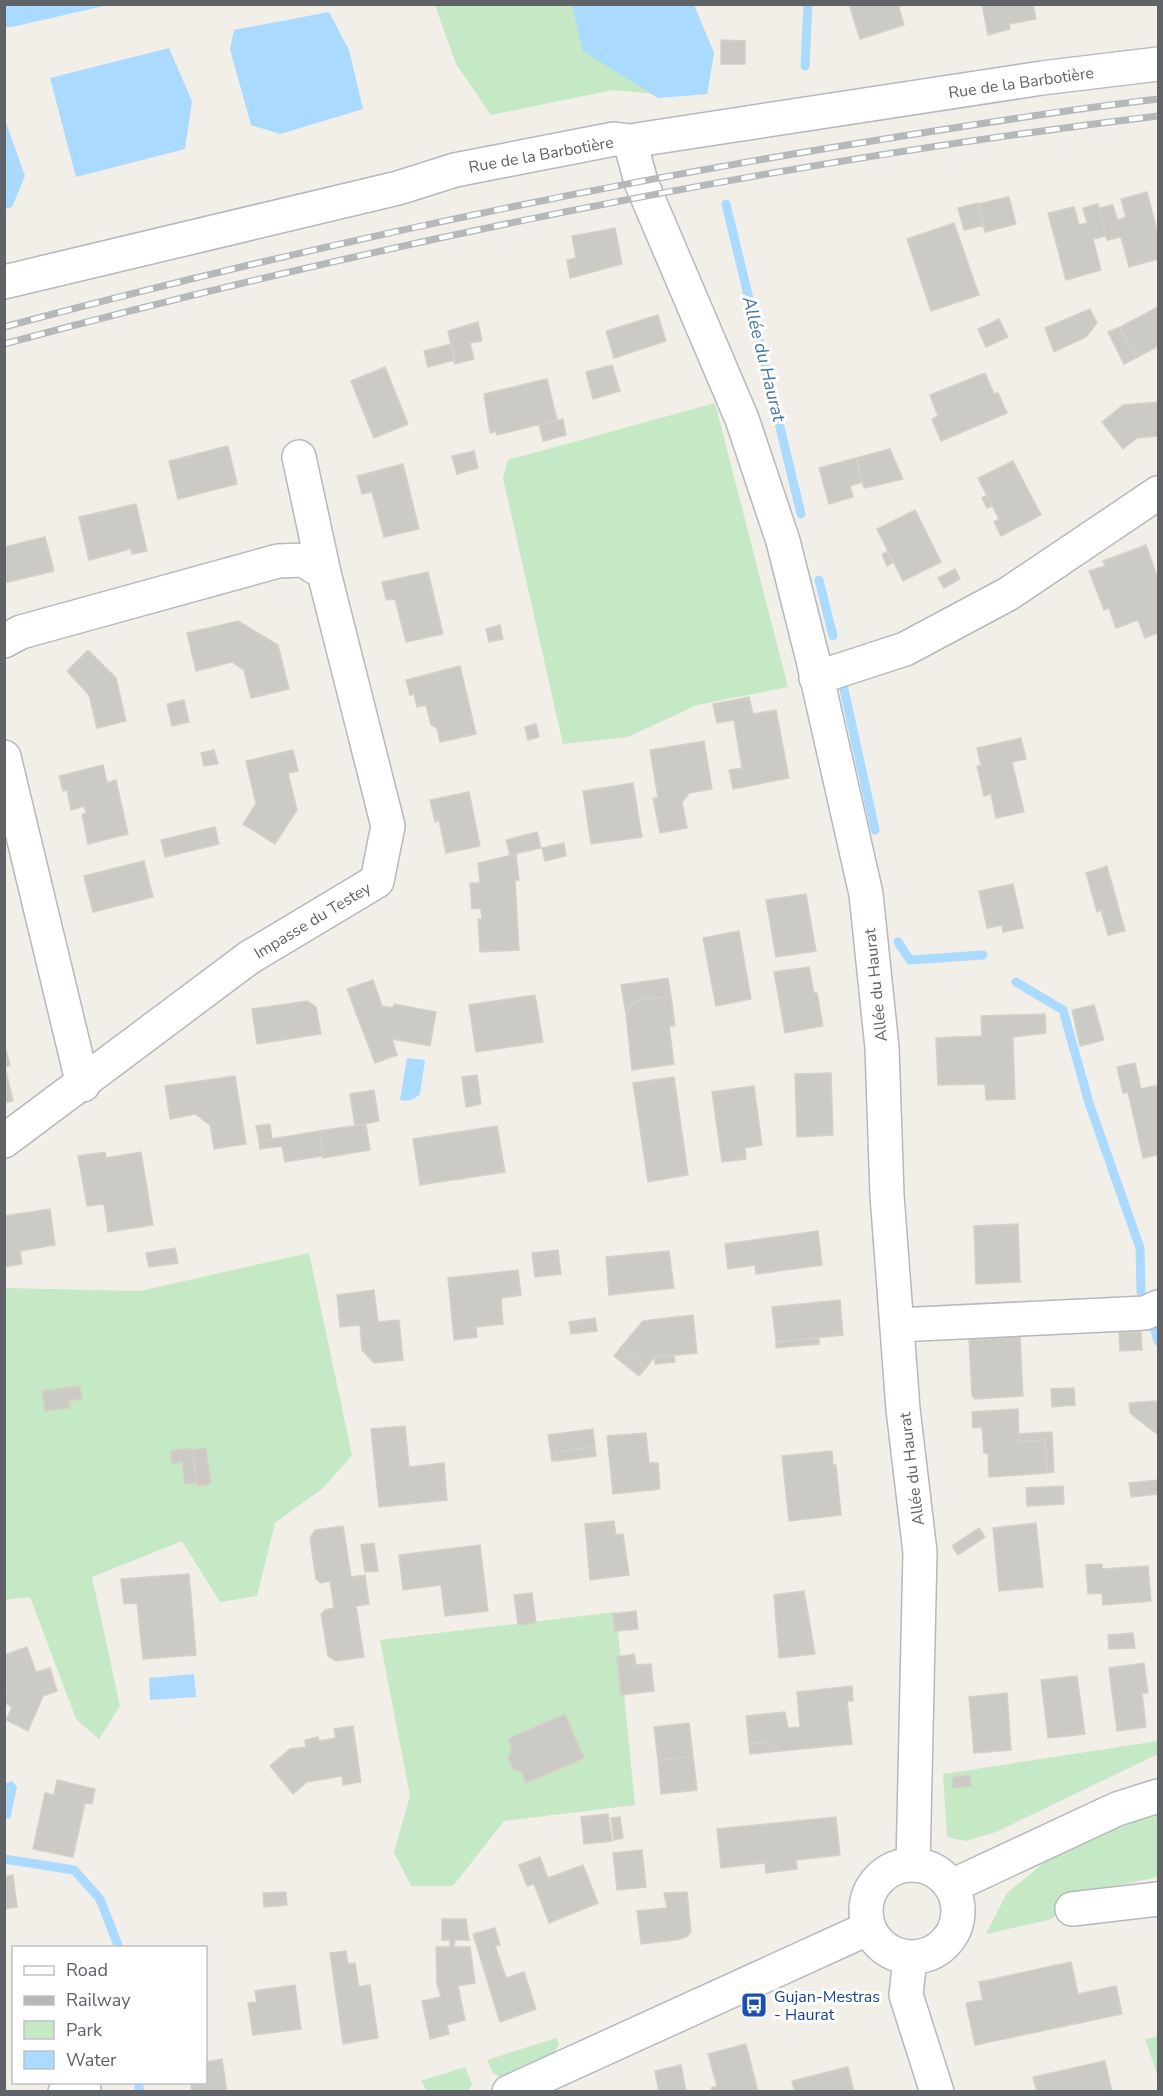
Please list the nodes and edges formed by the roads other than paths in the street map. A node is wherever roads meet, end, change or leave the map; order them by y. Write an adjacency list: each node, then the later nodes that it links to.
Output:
1 (1158, 64): 2 (street, Rue de la Barbotière)
2 (630, 141): 3 (street, Rue de la Barbotière); 8 (street, Allée du Haurat)
3 (4, 282)
4 (299, 457): 6 (street, Impasse du Testey)
5 (1158, 493): 8 (street)
6 (324, 573): 7 (street); 10 (street, Impasse du Testey)
7 (4, 641)
8 (816, 678): 13 (street, Allée du Haurat)
9 (4, 757): 10 (street)
10 (83, 1085): 11 (street, Impasse du Testey)
11 (4, 1141)
12 (1158, 1307): 13 (street)
13 (897, 1325): 17 (street, Allée du Haurat)
14 (1158, 1779): 16 (street)
15 (1158, 1796): 16 (street)
16 (1117, 1809): 18 (street)
17 (913, 1865): 18 (street); 21 (street)
18 (952, 1886): 22 (street)
19 (1158, 1899): 20 (street)
20 (1072, 1909)
21 (869, 1928): 22 (street); 23 (street)
22 (910, 1958): 24 (street)
23 (509, 2091)
24 (937, 2091)

